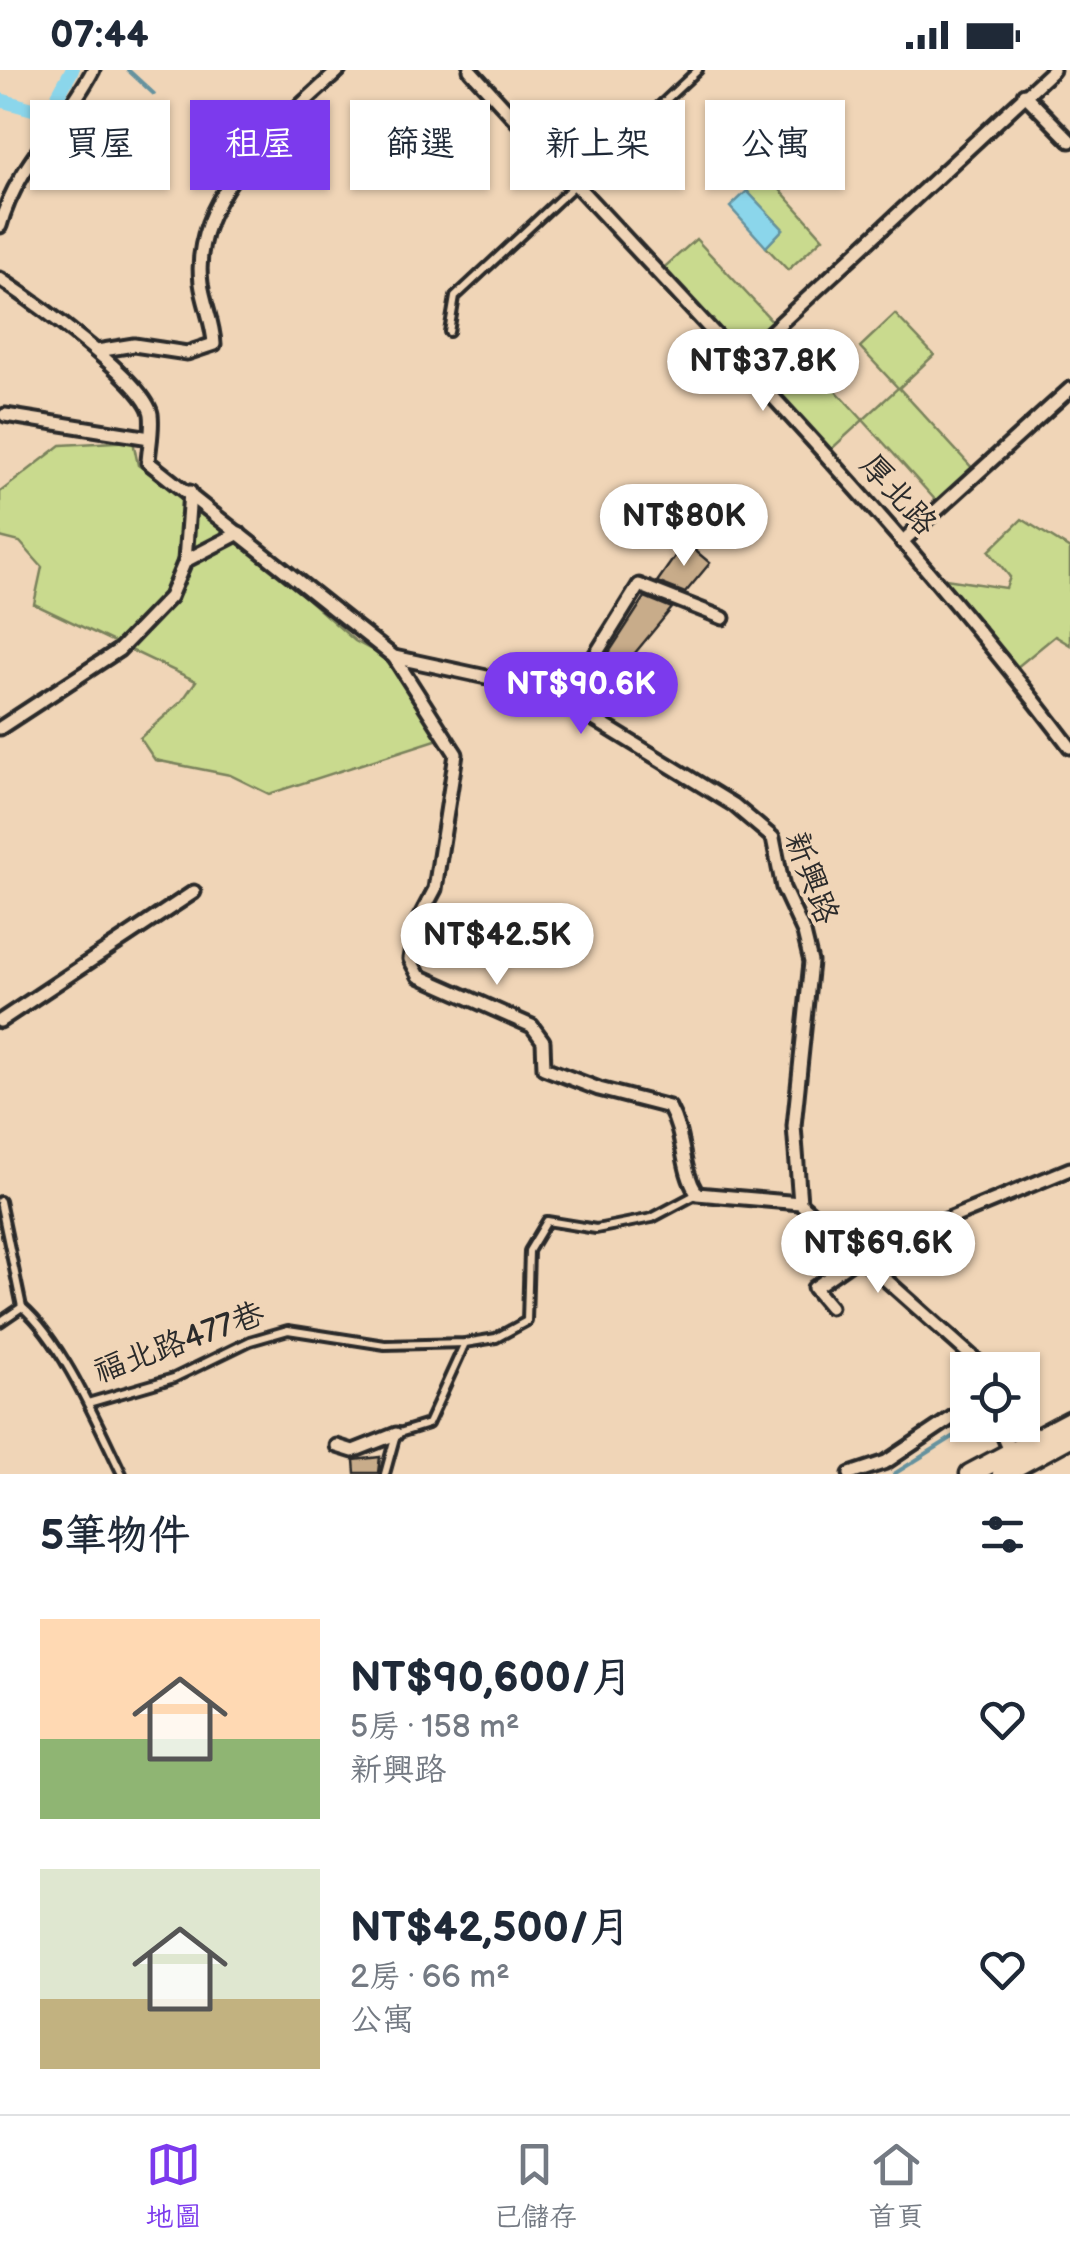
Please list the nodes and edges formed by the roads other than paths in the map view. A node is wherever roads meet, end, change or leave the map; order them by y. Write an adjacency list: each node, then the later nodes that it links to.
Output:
1 (92, 70): 12 (street)
2 (339, 70): 15 (street)
3 (470, 70): 8 (street, 厚北路)
4 (698, 70): 7 (lane)
5 (1053, 70): 6 (street)
6 (1024, 94): 9 (street); 16 (street)
7 (666, 100)
8 (510, 114)
9 (1070, 141)
10 (570, 190): 14 (lane)
11 (580, 190): 16 (street, 厚北路)
12 (0, 226)
13 (0, 279): 15 (street)
14 (449, 332)
15 (97, 351): 19 (street)
16 (742, 359): 22 (street, 厚北路)
17 (1070, 389): 22 (street)
18 (2, 416): 19 (street)
19 (150, 438): 20 (street, 新興路)
20 (190, 492): 21 (street, 新興路); 23 (street)
21 (239, 532): 23 (street); 25 (street, 新興路)
22 (902, 542): 28 (street, 厚北路)
23 (186, 560): 27 (street)
24 (723, 618): 26 (street)
25 (394, 657): 26 (street, 新興路); 32 (street)
26 (566, 702): 34 (street, 新興路)
27 (0, 728)
28 (1070, 747)
29 (194, 892): 30 (street)
30 (0, 1021)
31 (1070, 1169): 35 (street)
32 (697, 1194): 34 (street); 39 (lane, 福北路477巷)
33 (0, 1201): 36 (lane)
34 (800, 1203): 35 (street)
35 (862, 1254): 37 (street); 40 (street)
36 (22, 1307): 38 (lane); 41 (lane, 福北路477巷)
37 (830, 1307)
38 (0, 1322)
39 (465, 1343): 41 (lane, 福北路477巷); 44 (lane)
40 (968, 1352)
41 (88, 1403): 49 (lane, 福北路477巷)
42 (950, 1419): 51 (street)
43 (1070, 1421): 48 (street)
44 (396, 1434): 47 (street); 50 (lane)
45 (1070, 1437): 48 (street)
46 (1005, 1442): 48 (street)
47 (337, 1446)
48 (1013, 1467): 52 (street)
49 (122, 1474)
50 (385, 1474)
51 (850, 1474)
52 (970, 1474)

